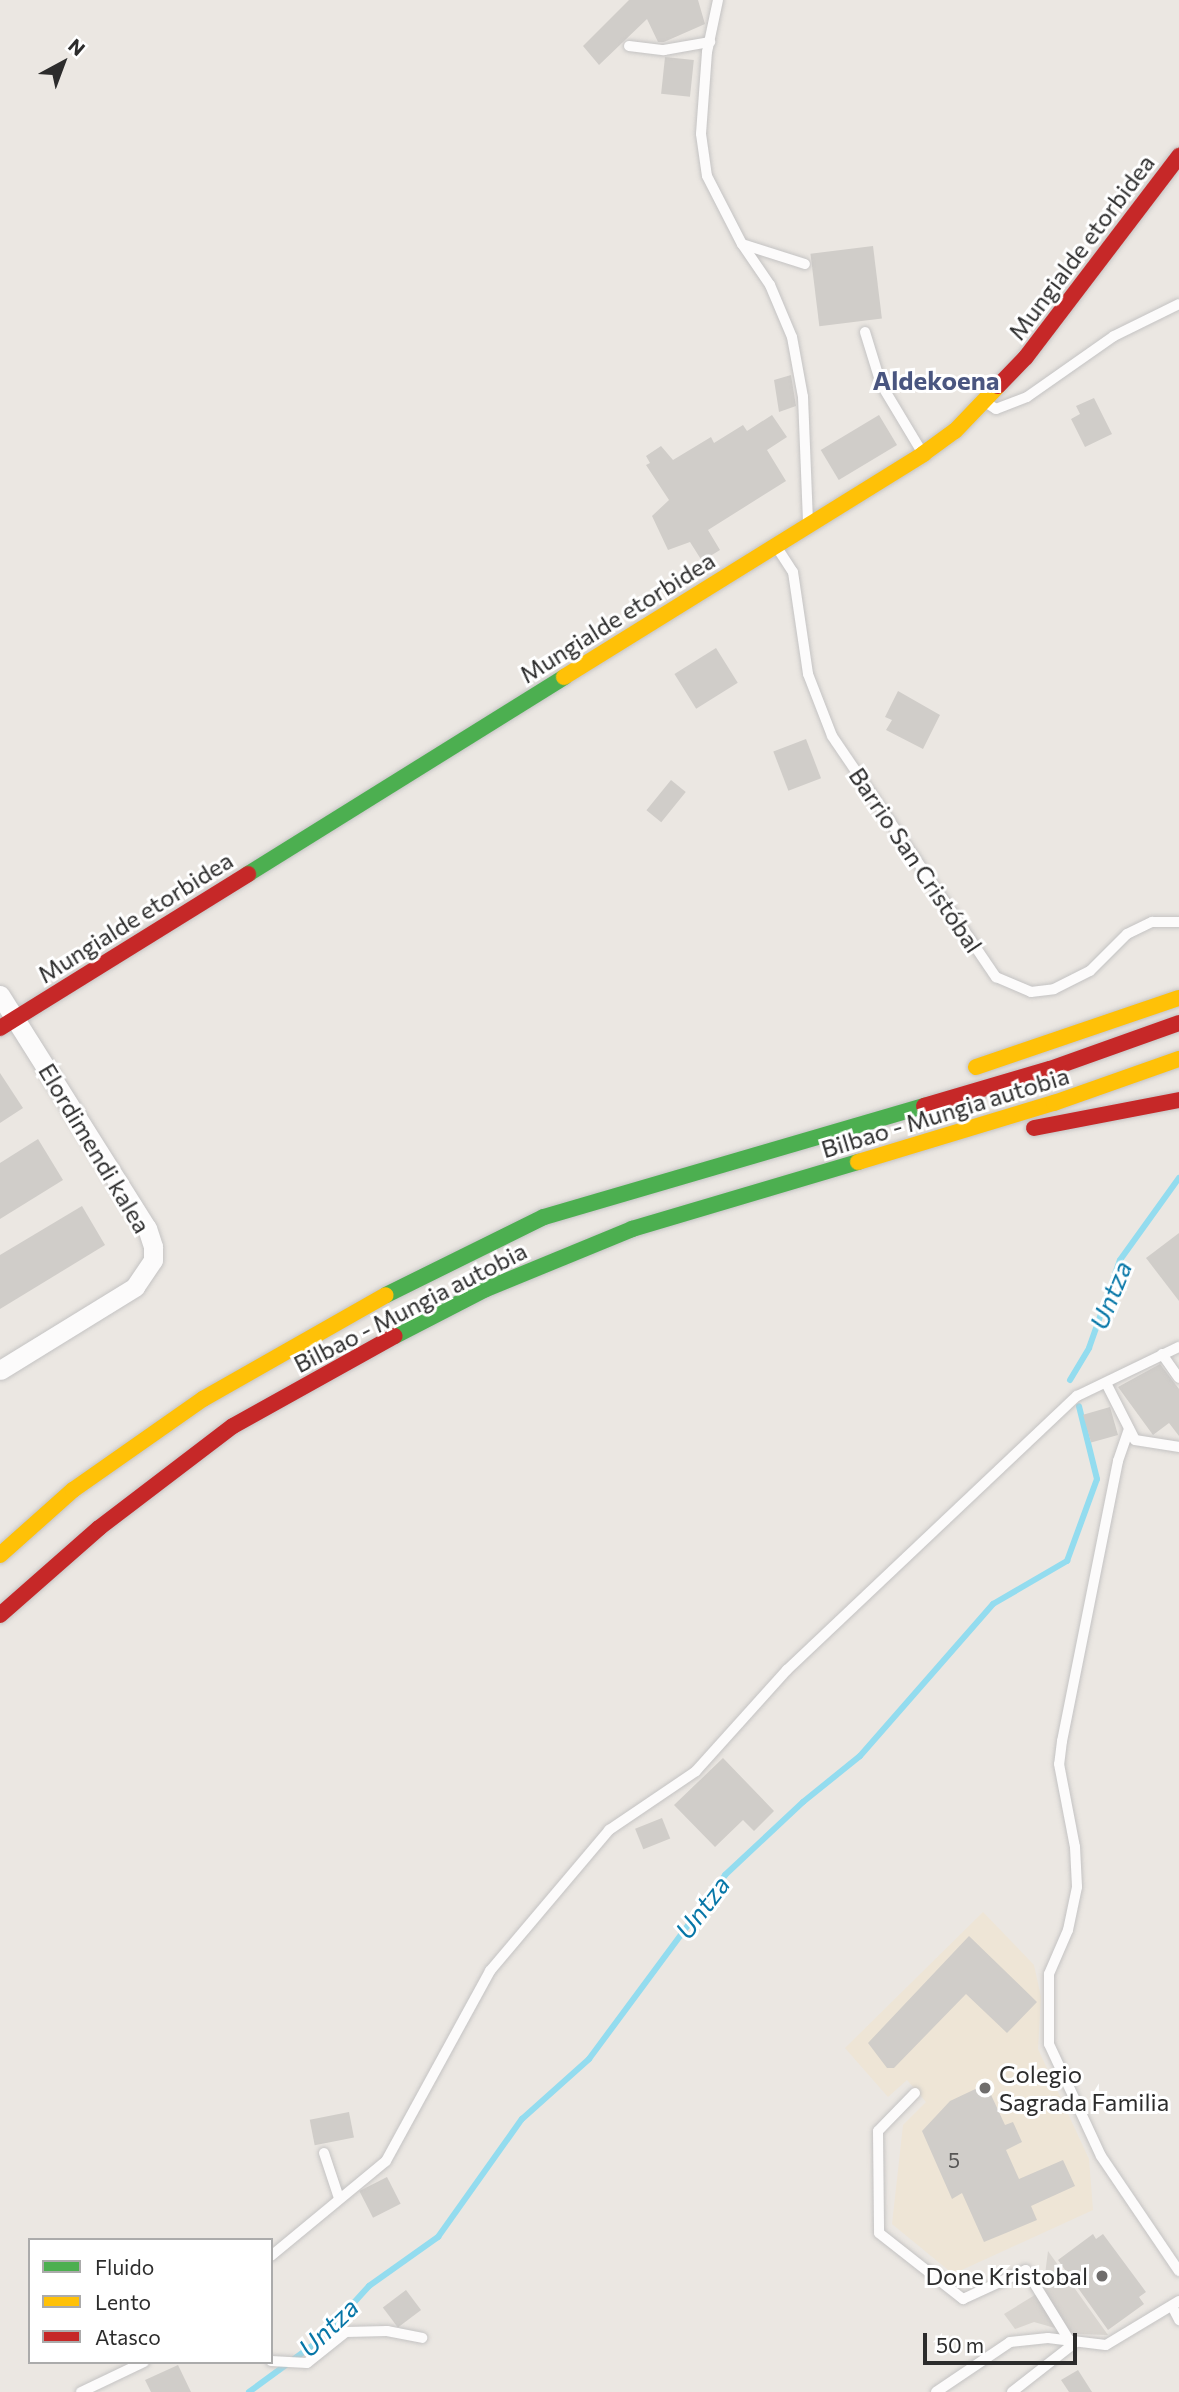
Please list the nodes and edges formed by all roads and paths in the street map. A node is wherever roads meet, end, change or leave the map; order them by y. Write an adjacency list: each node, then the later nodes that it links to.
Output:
1 (718, 0): 2 (lane)
2 (710, 42): 3 (lane); 5 (lane)
3 (629, 46)
4 (1179, 156): 9 (main road, Mungialde etorbidea)
5 (742, 244): 6 (lane); 11 (lane)
6 (805, 264)
7 (1179, 304): 9 (lane)
8 (865, 332): 10 (lane)
9 (985, 401): 10 (main road, Mungialde etorbidea)
10 (923, 454): 11 (main road, Mungialde etorbidea)
11 (808, 525): 12 (main road, Mungialde etorbidea)
12 (776, 545): 13 (lane, Barrio San Cristóbal); 16 (main road, Mungialde etorbidea)
13 (1179, 922)
14 (0, 995): 16 (street, Elordimendi kalea)
15 (1179, 998): 19 (main road)
16 (8, 1023): 26 (street, Elordimendi kalea)
17 (1179, 1023): 23 (main road, Bilbao - Mungia autobia)
18 (1179, 1059): 21 (main road, Bilbao - Mungia autobia)
19 (965, 1070)
20 (1179, 1100): 21 (main road)
21 (873, 1158): 32 (main road, Bilbao - Mungia autobia)
22 (652, 1167): 23 (main road)
23 (544, 1217): 31 (main road, Bilbao - Mungia autobia)
24 (1179, 1347): 25 (lane)
25 (1162, 1354): 27 (lane); 28 (lane)
26 (0, 1370)
27 (1179, 1378)
28 (1105, 1382): 29 (lane); 35 (lane)
29 (1129, 1429): 30 (lane); 38 (lane)
30 (1179, 1447)
31 (0, 1555)
32 (0, 1615)
33 (915, 2094): 43 (lane)
34 (324, 2153): 35 (lane)
35 (339, 2198): 37 (lane)
36 (1179, 2250): 38 (lane)
37 (273, 2254)
38 (1169, 2256): 39 (lane)
39 (1179, 2271)
40 (1175, 2304): 41 (lane); 43 (lane)
41 (1179, 2320)
42 (422, 2338): 44 (lane)
43 (1073, 2341): 47 (lane); 48 (lane)
44 (273, 2361)
45 (138, 2364): 46 (lane)
46 (80, 2392)
47 (936, 2392)
48 (1012, 2392)

